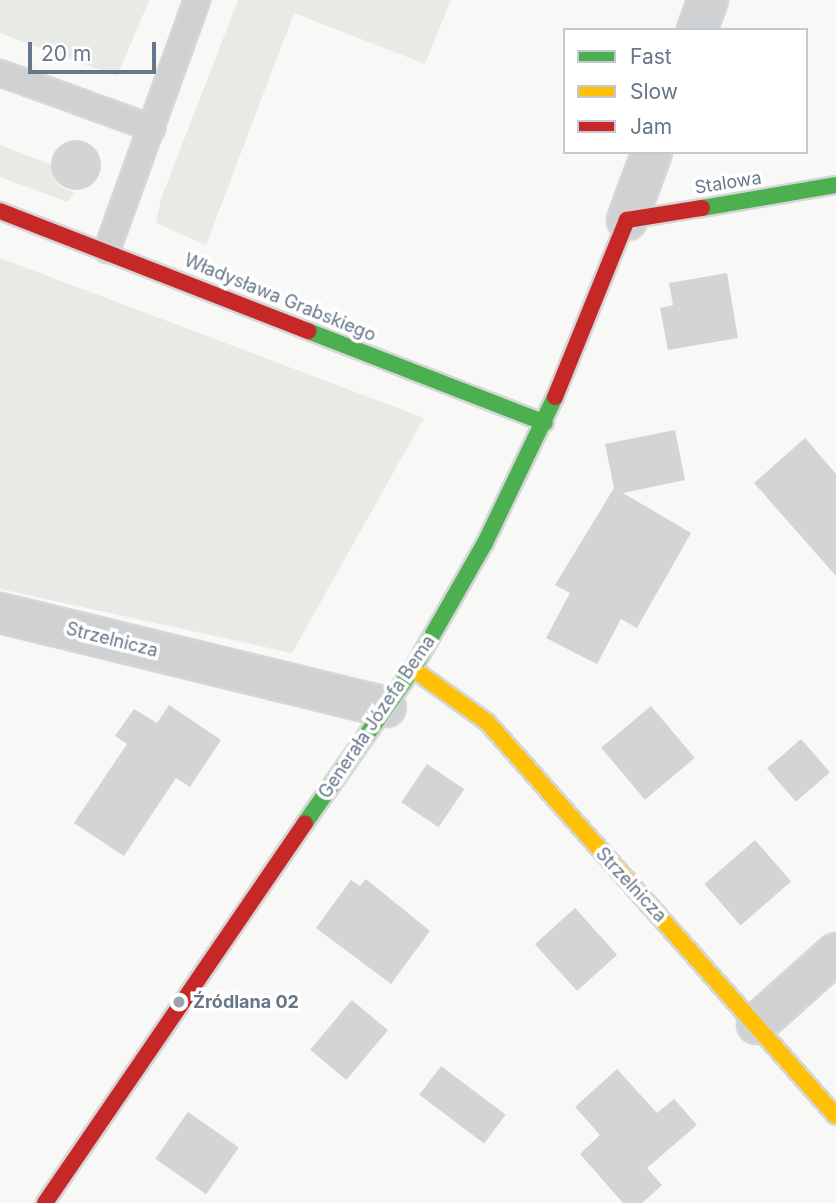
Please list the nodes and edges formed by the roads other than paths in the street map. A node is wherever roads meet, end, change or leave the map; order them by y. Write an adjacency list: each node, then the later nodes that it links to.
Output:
1 (197, 0): 5 (lane)
2 (708, 0): 3 (street)
3 (698, 28)
4 (0, 73): 5 (lane)
5 (152, 128): 10 (lane)
6 (651, 154): 9 (street, Generała Józefa Bema)
7 (836, 185): 9 (street, Stalowa)
8 (0, 211): 10 (street, Władysława Grabskiego)
9 (627, 220): 11 (street, Generała Józefa Bema)
10 (107, 250): 11 (street, Władysława Grabskiego)
11 (545, 423): 13 (street, Generała Józefa Bema)
12 (0, 613): 14 (street, Strzelnicza)
13 (413, 669): 14 (street, Generała Józefa Bema); 16 (street, Strzelnicza)
14 (386, 707): 18 (street, Generała Józefa Bema)
15 (836, 953): 16 (street)
16 (757, 1024): 17 (street, Strzelnicza)
17 (836, 1116)
18 (45, 1203)

